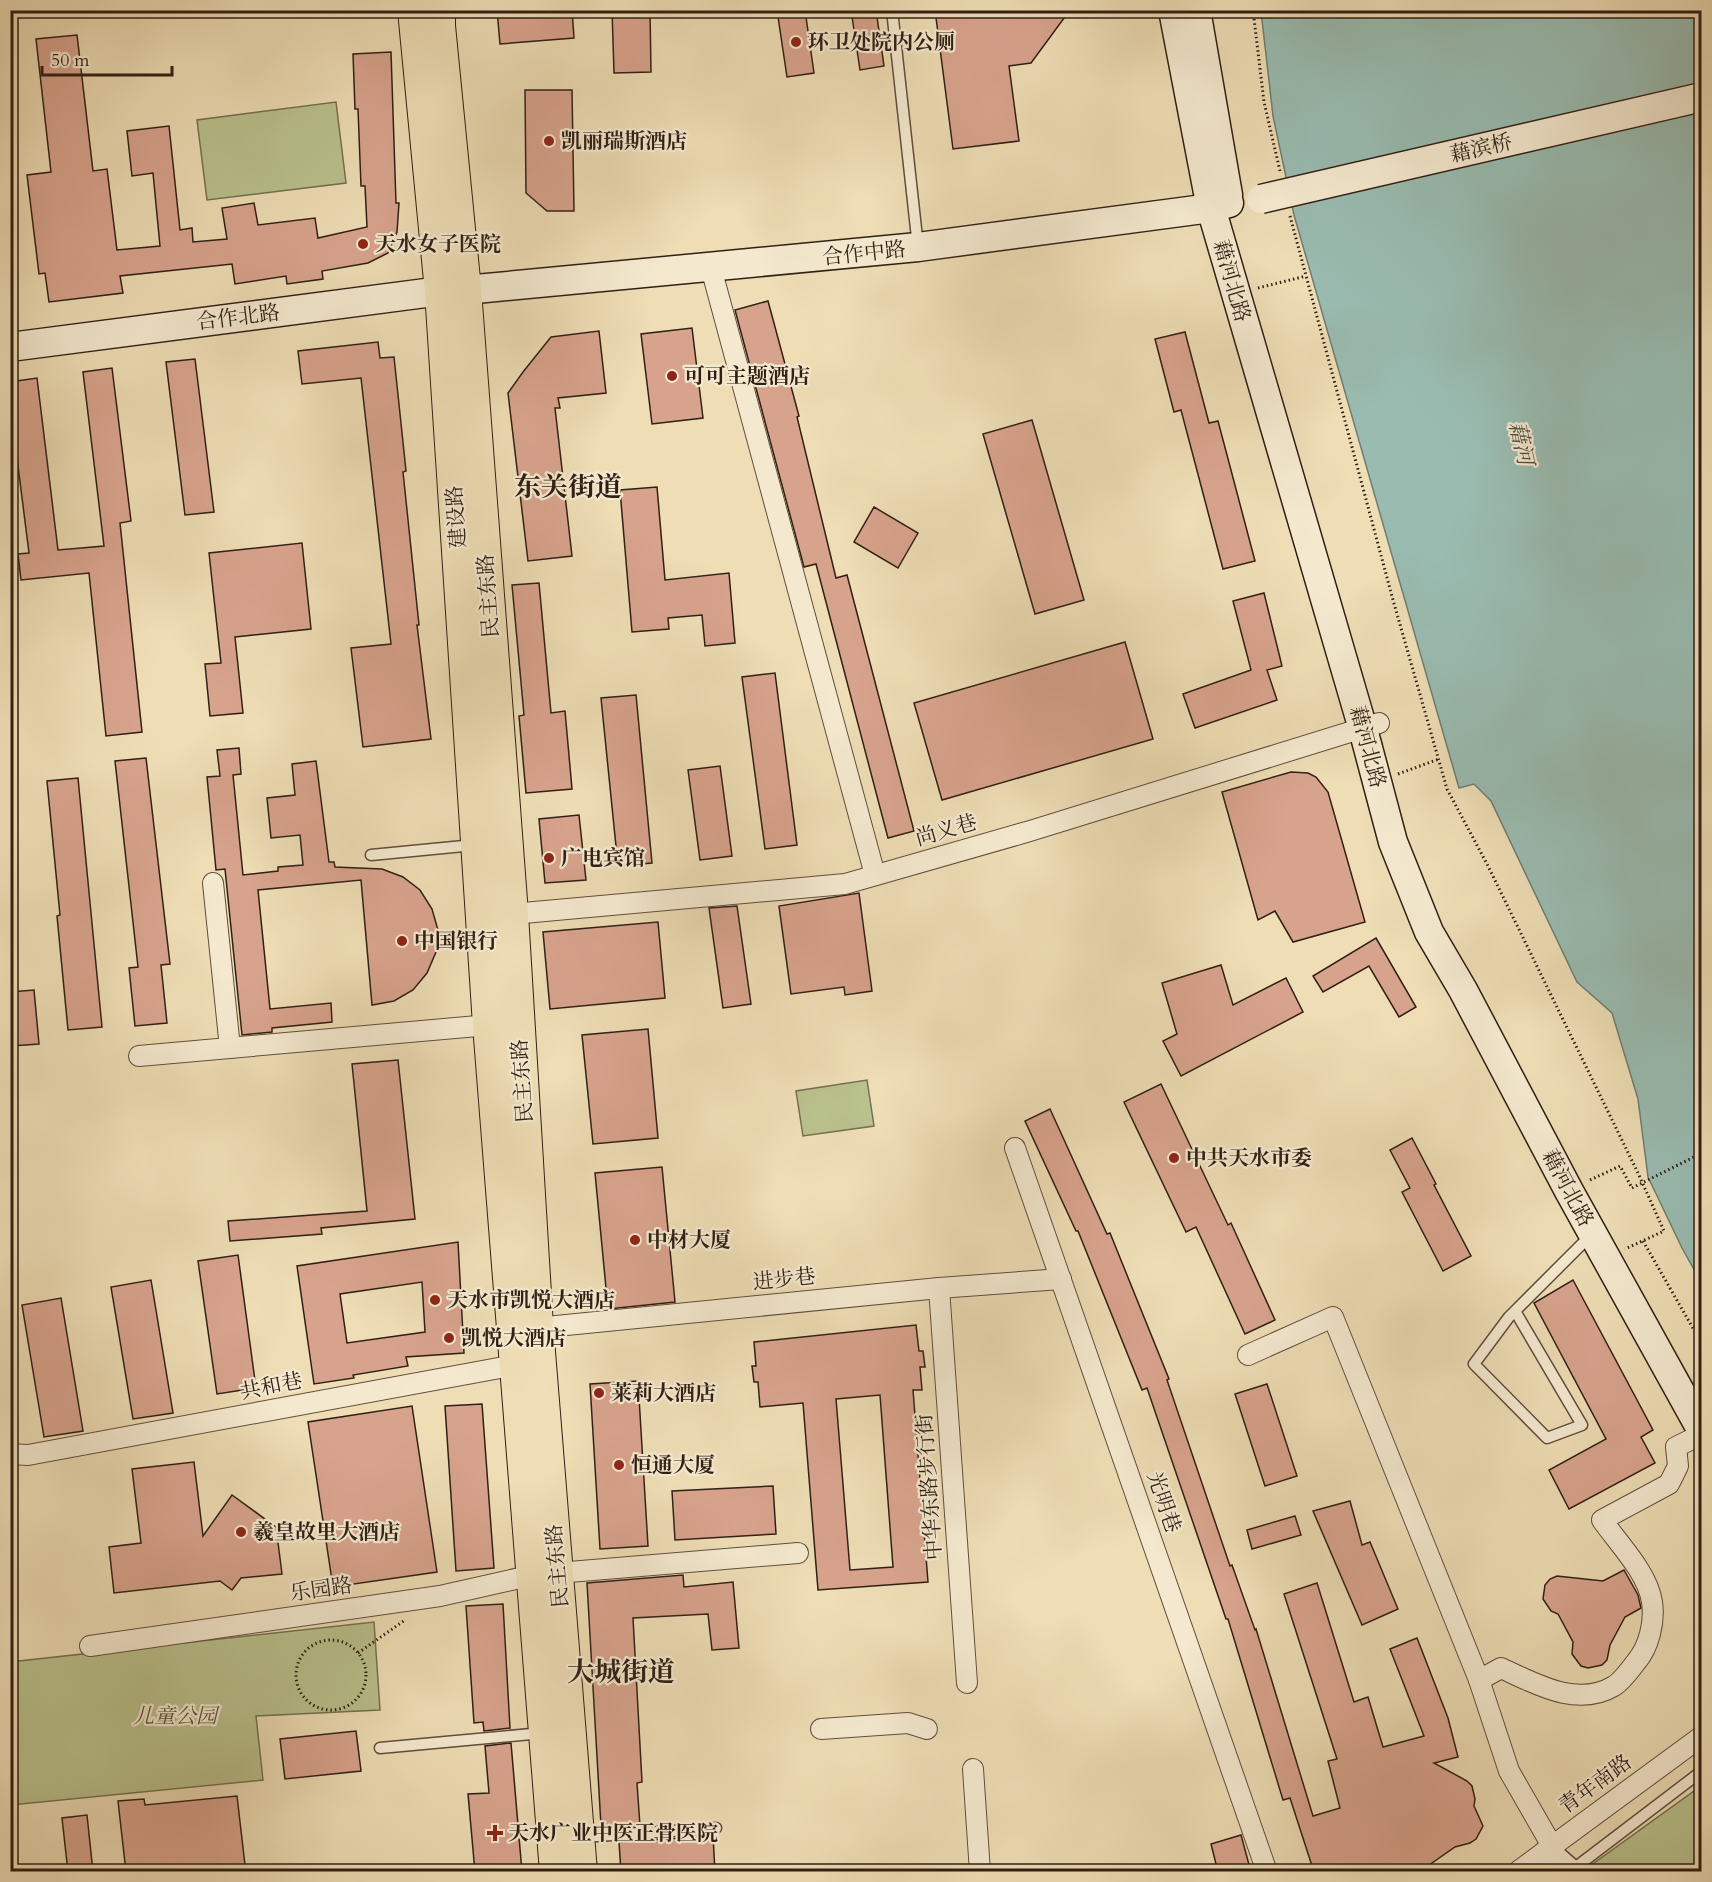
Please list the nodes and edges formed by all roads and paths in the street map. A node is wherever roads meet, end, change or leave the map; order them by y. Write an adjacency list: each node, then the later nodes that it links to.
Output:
1 (414, 10): 16 (main road, 建设路)
2 (439, 10): 16 (main road, 建设路)
3 (892, 10): 12 (lane)
4 (1173, 10): 10 (main road, 藉河北路)
5 (1196, 10): 10 (main road, 藉河北路)
6 (1253, 10): 8 (path)
7 (1701, 97): 9 (main road, 藉滨桥, bridge)
8 (1281, 179)
9 (1261, 199): 10 (main road, 合作中路)
10 (1220, 205): 12 (main road, 合作中路); 15 (main road, 藉河北路); 18 (main road, 藉河北路)
11 (1288, 212): 14 (path)
12 (918, 247): 13 (main road, 合作中路)
13 (711, 268): 16 (main road, 合作中路); 23 (street)
14 (1306, 276): 15 (path); 19 (path)
15 (1250, 290): 18 (main road, 藉河北路)
16 (453, 291): 17 (main road, 合作北路); 21 (main road, 建设路); 25 (main road, 民主东路)
17 (10, 347)
18 (1371, 726): 20 (main road, 藉河北路); 23 (street, 尚义巷); 32 (main road, 藉河北路)
19 (1439, 759): 20 (path); 33 (path)
20 (1394, 775): 31 (main road, 藉河北路)
21 (477, 844): 22 (lane); 26 (main road, 建设路)
22 (371, 855)
23 (875, 875): 25 (street, 尚义巷)
24 (213, 883): 27 (street)
25 (512, 914): 37 (main road, 民主东路)
26 (489, 1025): 27 (street); 37 (main road, 民主东路)
27 (230, 1048): 28 (street)
28 (139, 1056)
29 (1015, 1149): 34 (street, 光明巷)
30 (1701, 1153): 31 (path, bridge)
31 (1584, 1183): 33 (main road, 藉河北路)
32 (1592, 1234): 36 (lane); 42 (main road, 藉河北路)
33 (1631, 1246): 38 (path); 41 (main road, 藉河北路)
34 (1061, 1279): 35 (street, 进步巷); 64 (street, 光明巷)
35 (939, 1288): 37 (street, 进步巷); 50 (street, 中华东路步行街)
36 (1515, 1311): 36 (lane)
37 (525, 1329): 40 (main road, 民主东路)
38 (1701, 1344)
39 (1248, 1355): 49 (street)
40 (528, 1363): 43 (street, 共和巷); 45 (main road, 民主东路)
41 (1701, 1396)
42 (1701, 1432): 49 (street)
43 (10, 1454)
44 (798, 1552): 45 (street, 乐园路)
45 (545, 1574): 46 (street, 乐园路); 53 (main road, 民主东路); 59 (main road, 民主东路)
46 (440, 1596): 47 (street, 乐园路); 48 (path)
47 (90, 1646)
48 (357, 1653): 48 (path)
49 (1479, 1680): 60 (street)
50 (967, 1683)
51 (927, 1729): 52 (street)
52 (821, 1730)
53 (545, 1733): 55 (lane); 61 (main road, 民主东路)
54 (1701, 1736): 60 (street, 青年南路)
55 (380, 1748)
56 (973, 1769): 63 (street)
57 (1701, 1771): 60 (lane)
58 (716, 1828): 59 (lane)
59 (578, 1837): 62 (main road, 民主东路)
60 (1549, 1848): 65 (street, 青年南路); 66 (street)
61 (556, 1872)
62 (581, 1872)
63 (980, 1872)
64 (1267, 1872)
65 (1517, 1872)
66 (1560, 1872)

